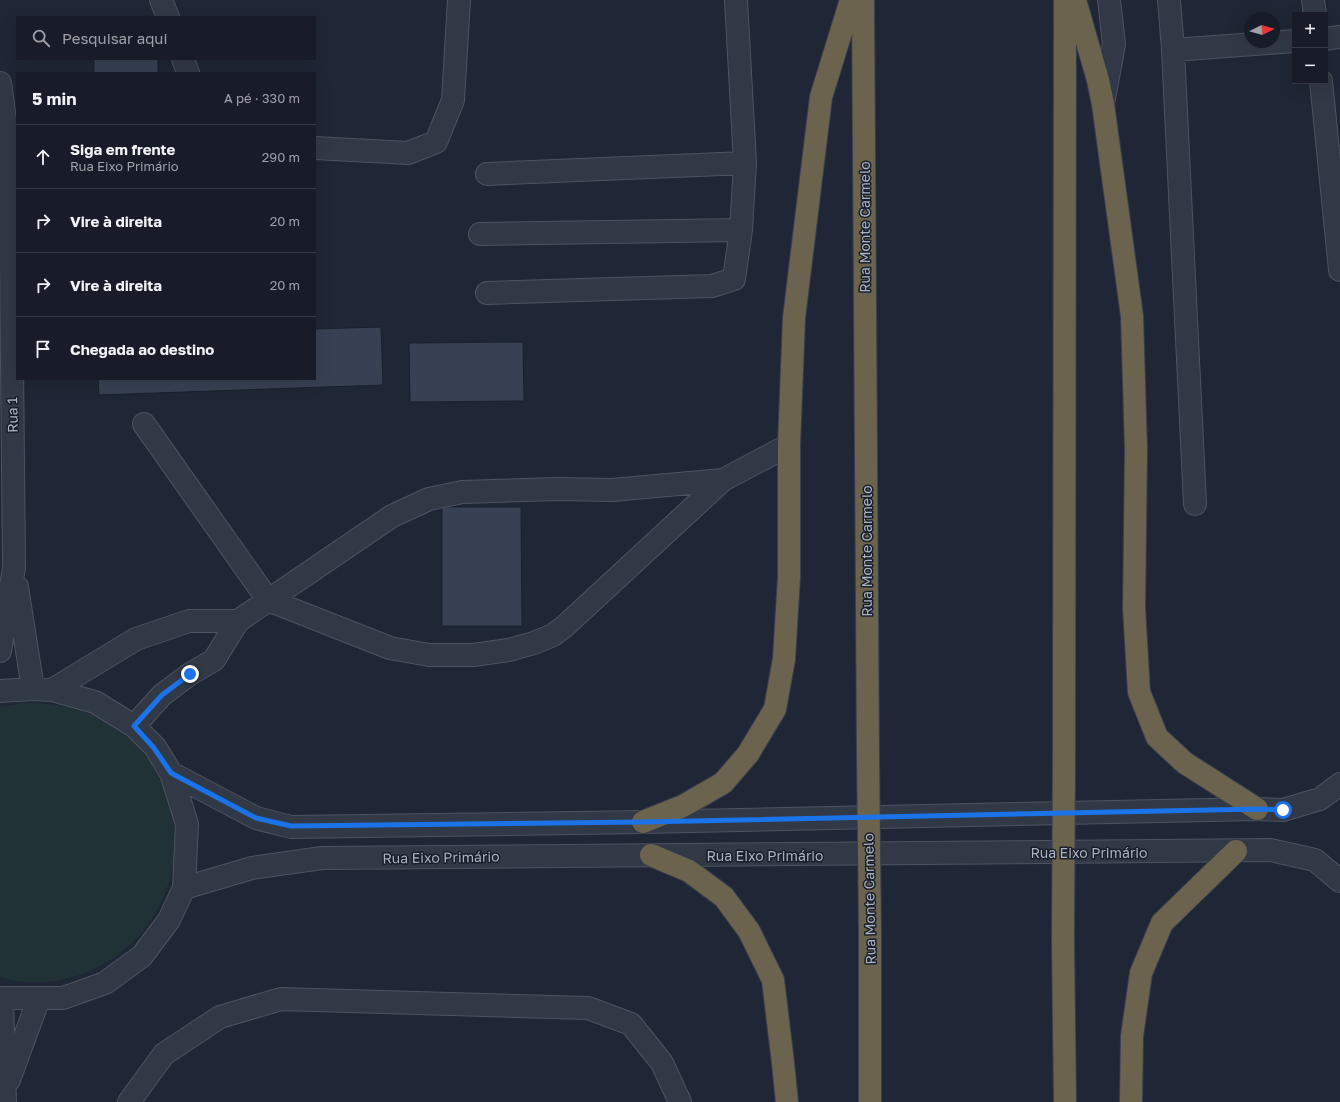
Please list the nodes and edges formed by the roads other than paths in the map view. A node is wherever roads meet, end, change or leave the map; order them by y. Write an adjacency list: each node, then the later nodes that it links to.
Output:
1 (162, 0): 12 (street)
2 (459, 0): 22 (street)
3 (736, 0): 23 (street)
4 (851, 0): 31 (highway)
5 (863, 0): 55 (highway, Rua Monte Carmelo, bridge)
6 (1065, 0): 56 (highway, bridge)
7 (1075, 0): 21 (highway)
8 (1109, 0): 21 (street)
9 (1170, 0): 16 (street)
10 (1313, 0): 11 (street)
11 (1315, 12)
12 (168, 16)
13 (1340, 37): 14 (street)
14 (1328, 39)
15 (1292, 41): 16 (street)
16 (1173, 50): 33 (street)
17 (183, 60): 18 (street)
18 (188, 72)
19 (0, 83): 28 (street, Rua 1)
20 (1322, 84): 27 (street)
21 (1103, 104): 43 (highway)
22 (316, 148)
23 (745, 163): 24 (street); 25 (street)
24 (486, 174)
25 (741, 230): 26 (street); 29 (street)
26 (480, 234)
27 (1340, 270)
28 (5, 275): 34 (street, Rua 1)
29 (487, 293)
30 (144, 424): 35 (street)
31 (789, 445): 32 (street); 44 (highway)
32 (723, 480): 35 (street); 35 (street)
33 (1195, 504)
34 (14, 568): 37 (street, Rua 1); 38 (street)
35 (268, 600): 36 (street)
36 (238, 621): 38 (street); 40 (street)
37 (0, 651)
38 (42, 689): 39 (street); 40 (street)
39 (0, 691)
40 (134, 726): 41 (street)
41 (171, 773): 44 (street); 48 (street)
42 (1340, 784): 43 (street)
43 (1257, 809): 44 (street)
44 (643, 822)
45 (1236, 851): 46 (street, Rua Eixo Primário); 47 (street, Rua Eixo Primário); 57 (highway)
46 (651, 856): 48 (street, Rua Eixo Primário); 54 (highway)
47 (1340, 881)
48 (184, 888): 50 (street)
49 (1, 998): 50 (street); 51 (street)
50 (39, 998): 51 (street)
51 (5, 1096)
52 (129, 1102): 53 (street)
53 (680, 1102)
54 (787, 1102)
55 (870, 1102)
56 (1065, 1102)
57 (1131, 1102)

